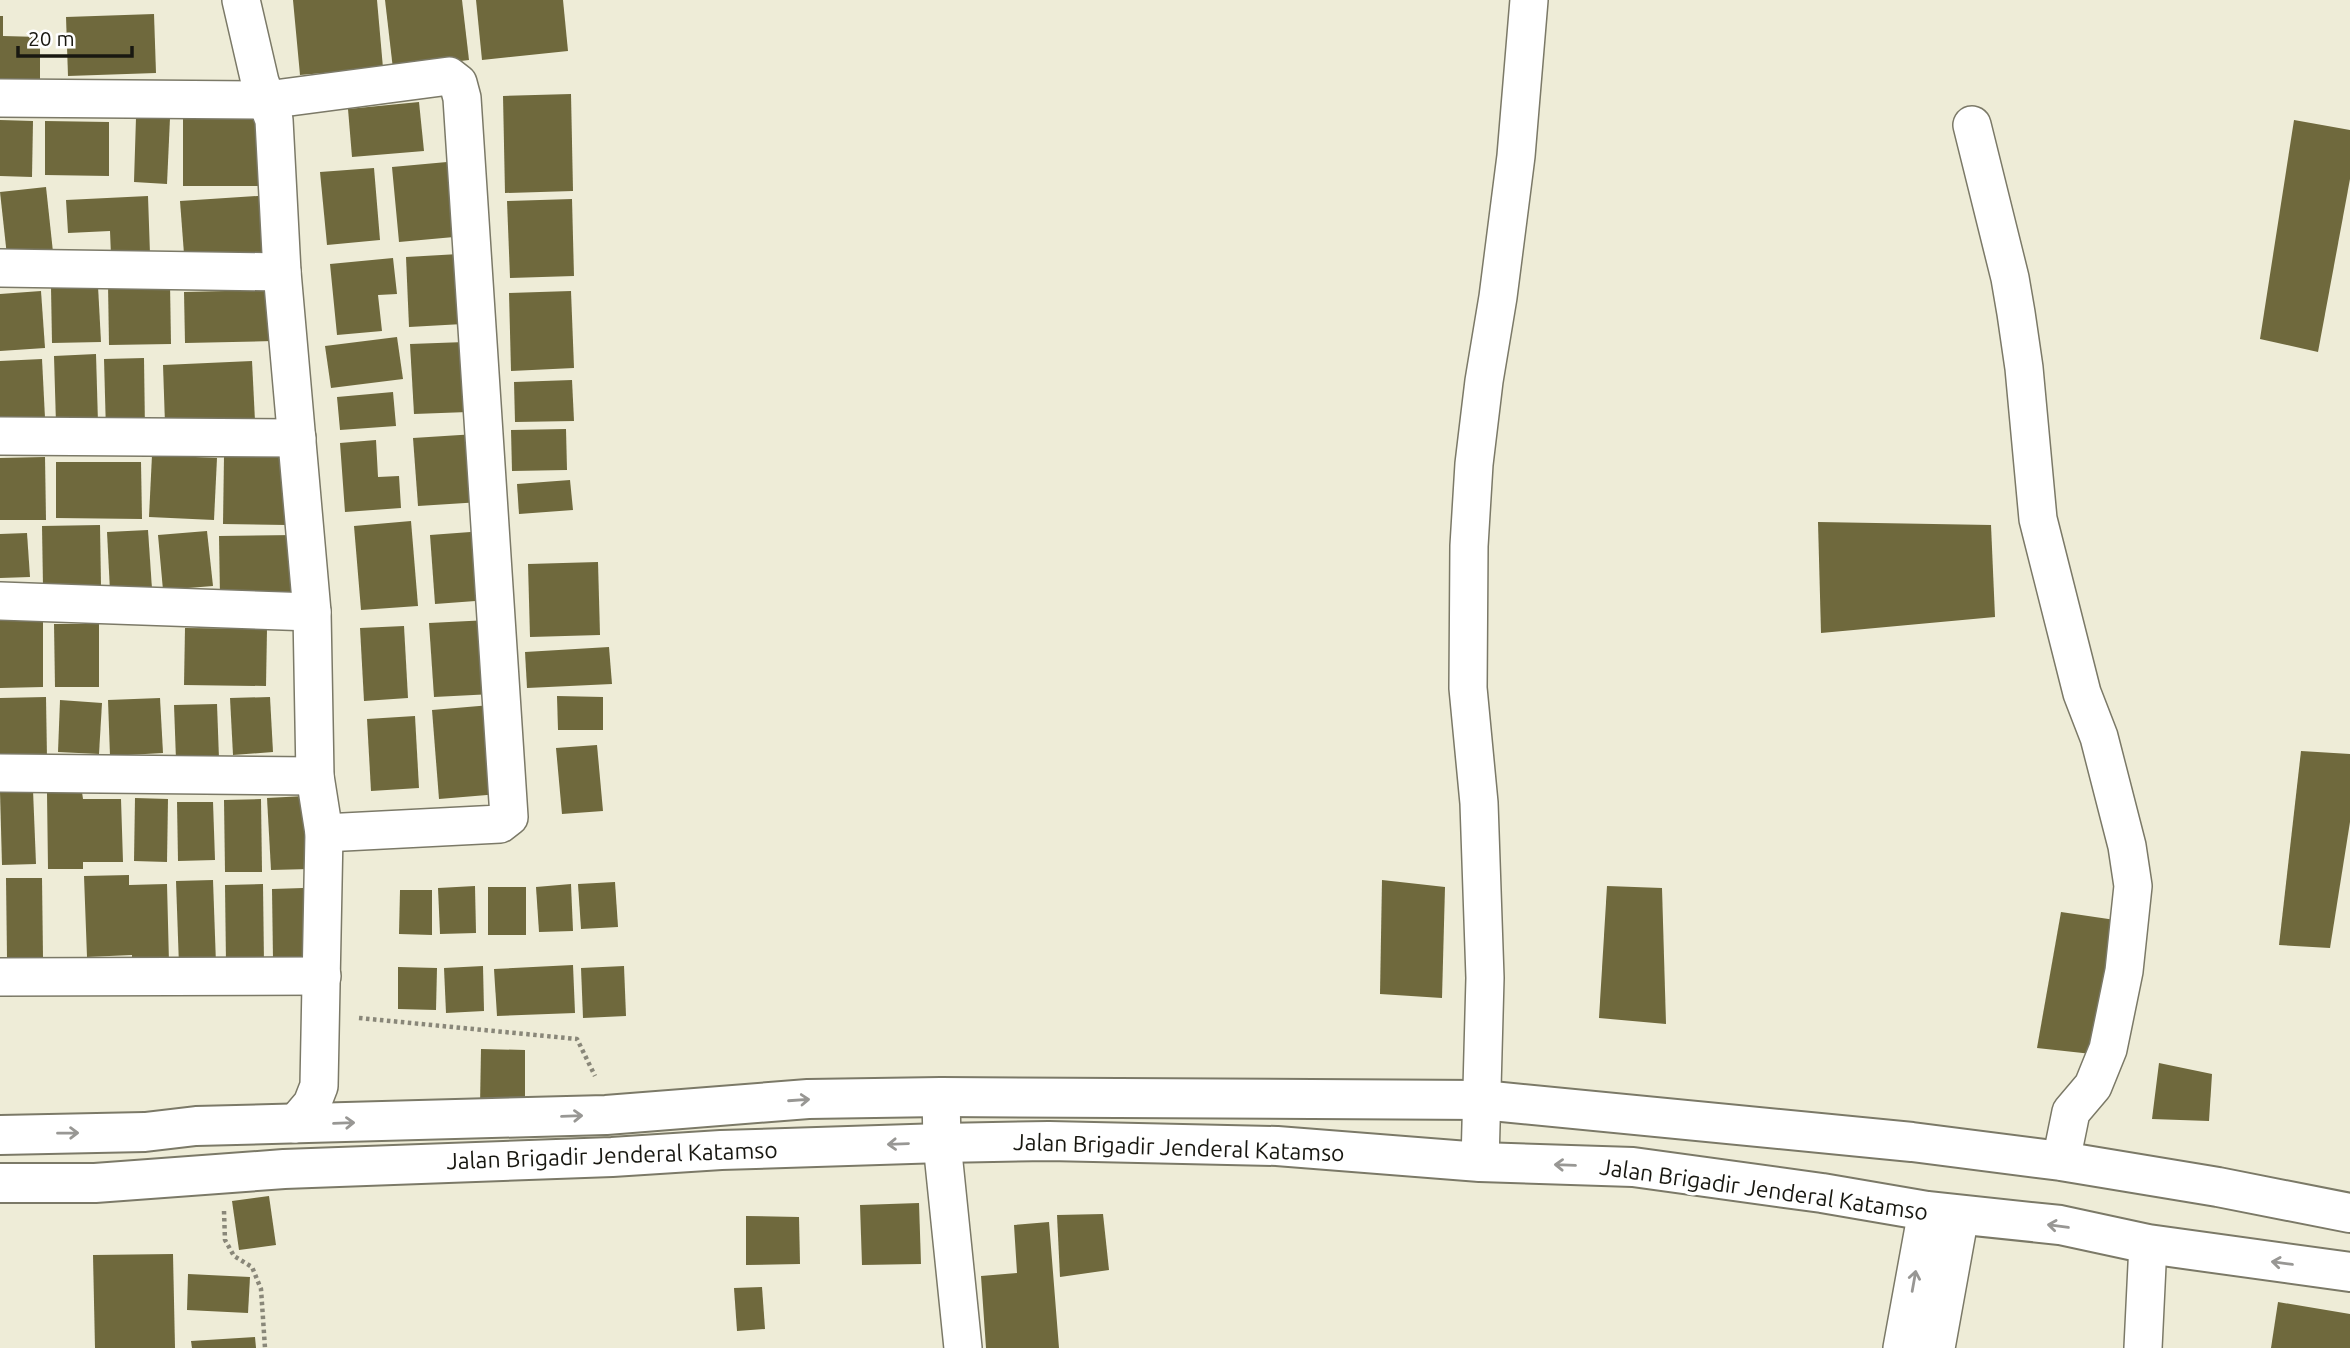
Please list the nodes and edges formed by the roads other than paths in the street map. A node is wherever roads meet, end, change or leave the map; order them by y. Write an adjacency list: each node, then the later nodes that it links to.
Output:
1 (241, 0): 4 (street)
2 (1530, 0): 19 (street)
3 (0, 98): 4 (street)
4 (267, 100): 7 (street); 14 (street)
5 (1972, 125): 24 (street)
6 (0, 268): 7 (street)
7 (282, 272): 9 (street)
8 (0, 436): 9 (street)
9 (297, 438): 11 (street)
10 (0, 601): 11 (street)
11 (312, 612): 13 (street)
12 (0, 773): 13 (street)
13 (315, 776): 14 (street)
14 (324, 834): 15 (street)
15 (323, 976): 16 (street); 20 (street)
16 (0, 977)
17 (941, 1097): 18 (main road, Jalan Brigadir Jenderal Katamso); 20 (main road, Jalan Brigadir Jenderal Katamso, one-way to 17); 23 (street)
18 (1052, 1098): 19 (main road, Jalan Brigadir Jenderal Katamso); 22 (main road)
19 (1482, 1100): 24 (main road, Jalan Brigadir Jenderal Katamso); 25 (street)
20 (295, 1124): 21 (main road, Jalan Brigadir Jenderal Katamso, one-way to 20)
21 (0, 1135)
22 (1049, 1141): 23 (main road, Jalan Brigadir Jenderal Katamso); 25 (main road, Jalan Brigadir Jenderal Katamso)
23 (942, 1143): 26 (main road, Jalan Brigadir Jenderal Katamso, one-way to 26); 31 (street)
24 (2061, 1161): 28 (main road, Jalan Brigadir Jenderal Katamso)
25 (1480, 1162): 27 (main road, Jalan Brigadir Jenderal Katamso, one-way to 25)
26 (0, 1183)
27 (1943, 1213): 29 (main road, Jalan Brigadir Jenderal Katamso, one-way to 27); 32 (street, one-way to 27); 33 (street)
28 (2350, 1213)
29 (2148, 1244): 30 (main road, Jalan Brigadir Jenderal Katamso, one-way to 29); 34 (street)
30 (2350, 1272)
31 (963, 1348)
32 (1902, 1348)
33 (1936, 1348)
34 (2143, 1348)

